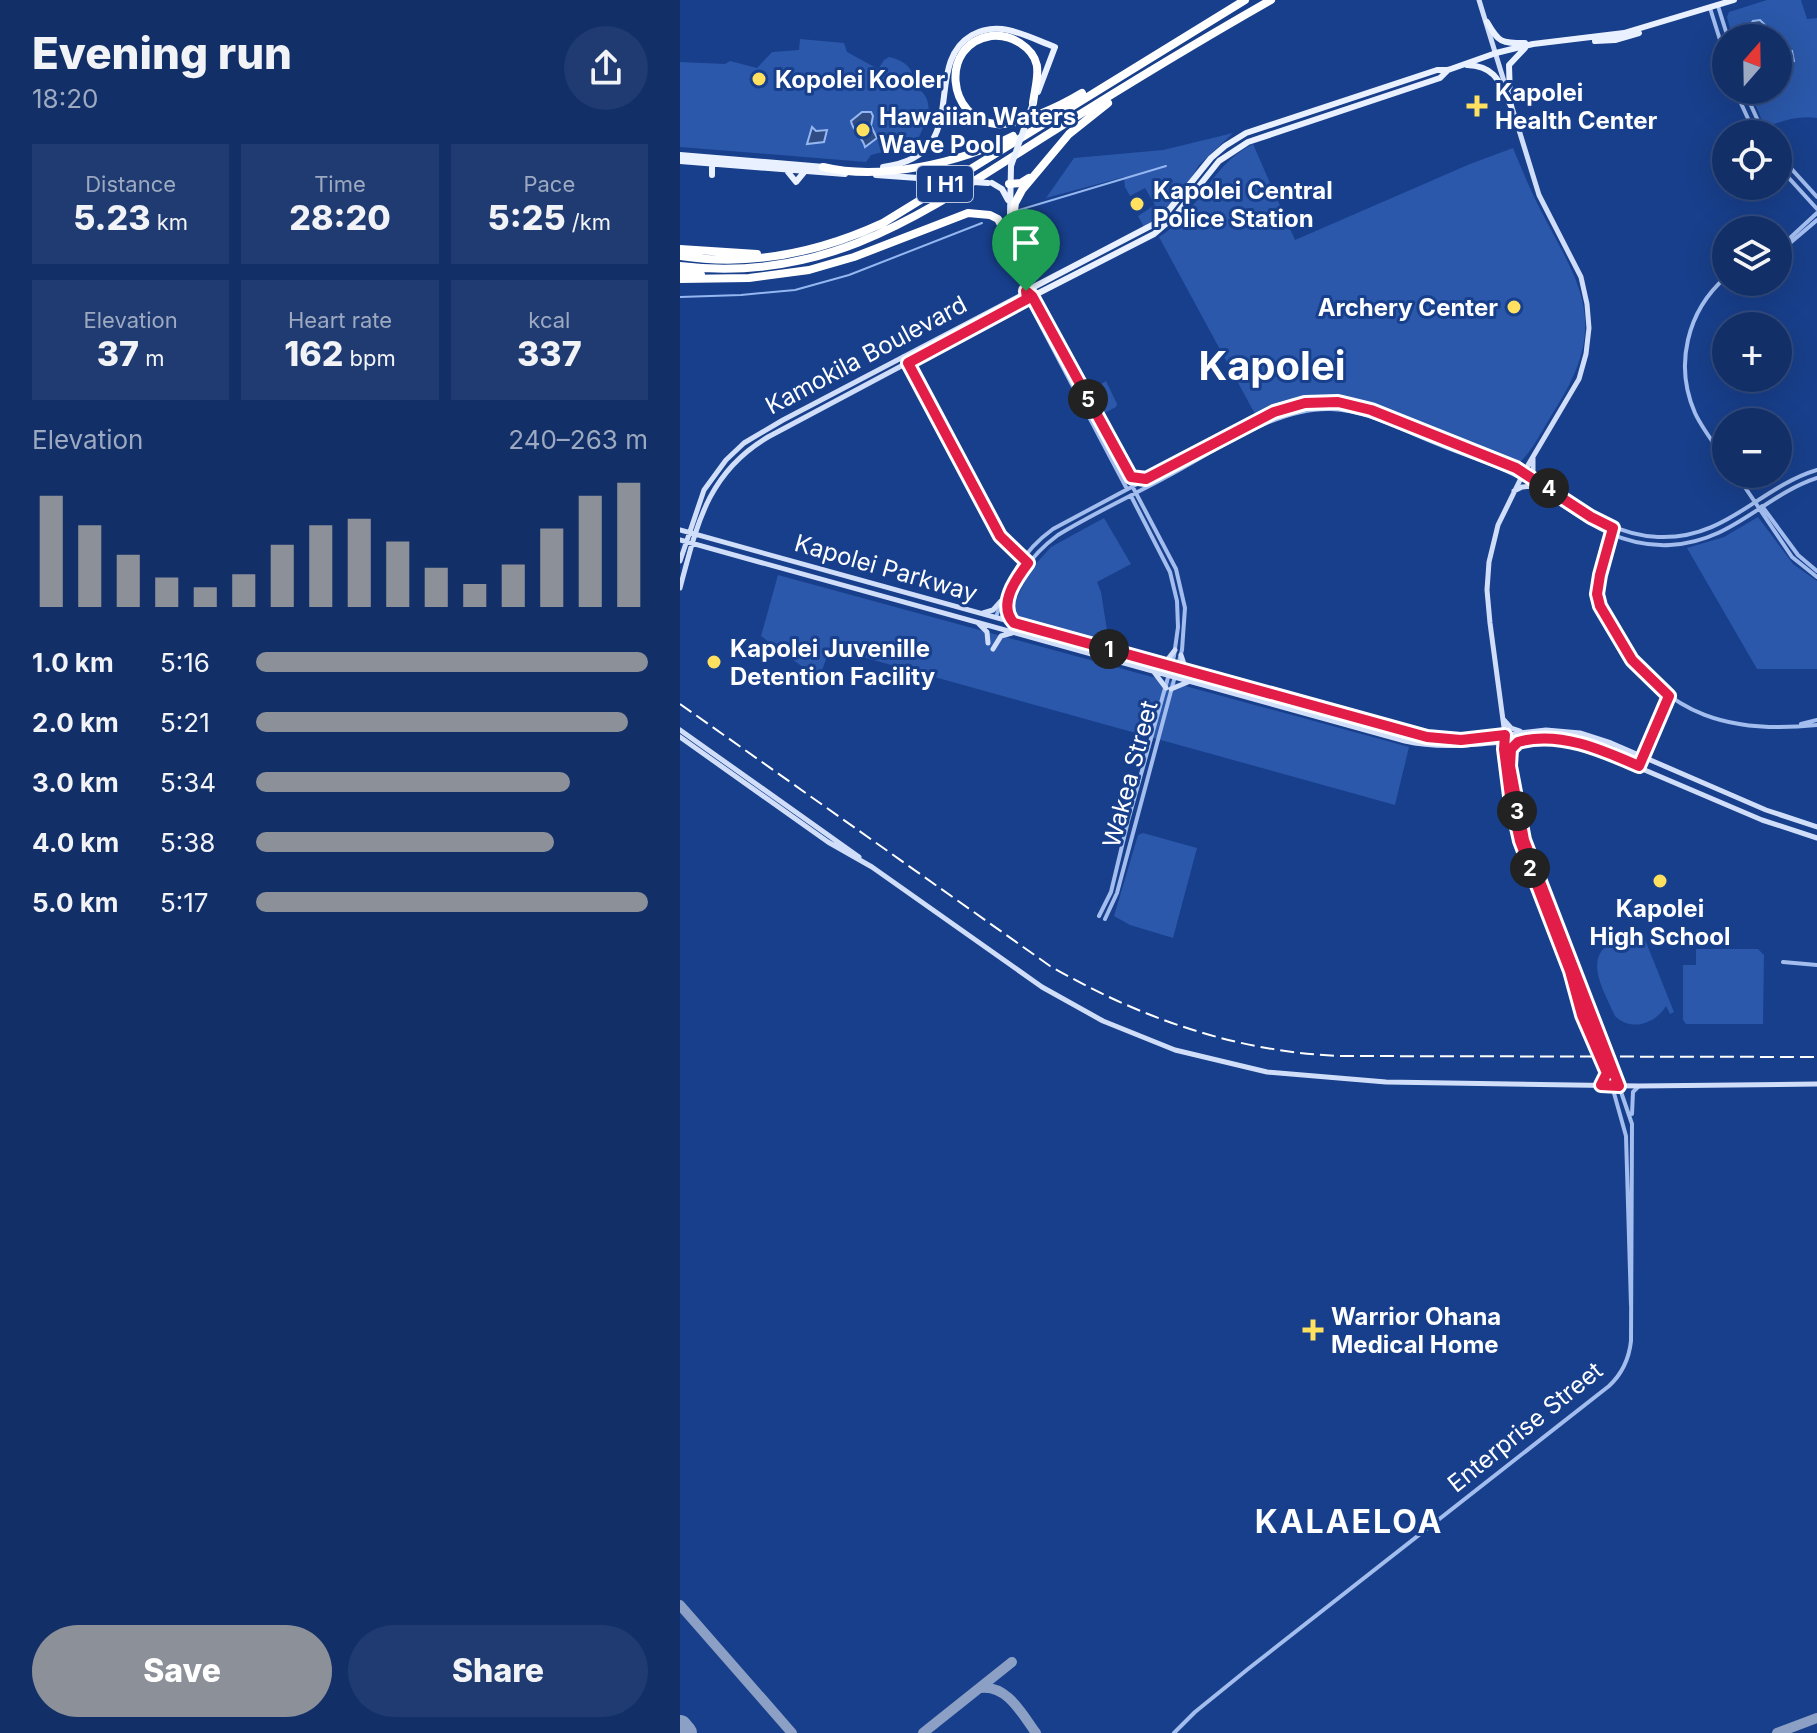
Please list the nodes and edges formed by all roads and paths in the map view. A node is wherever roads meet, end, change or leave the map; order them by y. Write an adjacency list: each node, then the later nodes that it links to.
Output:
1 (1245, 0): 10 (highway, I H1)
2 (1271, 0): 9 (highway, I H1)
3 (1479, 0): 6 (main road)
4 (1734, 0): 5 (main road)
5 (1714, 6): 7 (street); 8 (street); 11 (main road)
6 (1487, 22): 11 (main road); 12 (main road)
7 (1718, 24)
8 (1722, 24)
9 (1229, 25): 25 (highway); 29 (highway, I H1)
10 (1188, 34): 15 (highway, I H1); 16 (highway)
11 (1530, 45): 12 (main road); 17 (main road)
12 (1496, 53): 13 (main road); 17 (main road)
13 (1460, 66): 14 (main road); 17 (main road)
14 (1448, 70): 46 (main road, Kamokila Boulevard); 46 (main road, Kamokila Boulevard)
15 (1077, 102): 21 (highway); 39 (highway, I H1)
16 (1033, 103): 21 (main road, Wakea Street); 28 (main road, Wakea Street, bridge)
17 (1511, 106): 50 (main road)
18 (680, 158): 19 (main road); 20 (main road)
19 (722, 162): 20 (main road); 20 (main road); 21 (main road); 23 (main road)
20 (712, 167)
21 (823, 167)
22 (1792, 169): 30 (street)
23 (785, 170): 24 (main road); 24 (main road)
24 (805, 171): 27 (main road, bridge)
25 (1035, 173): 28 (highway); 34 (highway)
26 (1792, 182): 32 (street)
27 (990, 183): 28 (main road); 31 (main road)
28 (1009, 184): 31 (main road, Wakea Street)
29 (958, 190): 41 (highway, I H1); 42 (highway)
30 (1817, 197)
31 (1010, 204): 34 (main road, Wakea Street)
32 (1817, 211): 35 (street)
33 (1817, 220): 36 (street)
34 (1011, 232): 37 (main road, Wakea Street)
35 (1792, 235)
36 (1792, 241)
37 (1011, 244): 42 (highway); 46 (main road, Wakea Street)
38 (680, 249): 39 (highway)
39 (806, 251): 40 (highway, I H1)
40 (680, 256)
41 (680, 269): 43 (highway)
42 (794, 273): 43 (highway)
43 (749, 278): 44 (highway)
44 (680, 279)
45 (1712, 291): 49 (street)
46 (1028, 295): 47 (main road, Kamokila Boulevard); 48 (main road, Kamokila Boulevard); 53 (street, Wakea Street); 55 (street, Wakea Street)
47 (904, 356): 48 (street); 73 (main road, Kamokila Boulevard)
48 (908, 363): 73 (main road, Kamokila Boulevard); 76 (street)
49 (1712, 438)
50 (1533, 457): 52 (main road); 57 (main road)
51 (1817, 470): 67 (street)
52 (1522, 475): 56 (street); 57 (street); 59 (street); 63 (main road)
53 (1128, 476): 56 (street); 58 (street, Wakea Street)
54 (1817, 478): 70 (street)
55 (1122, 479): 61 (street, Wakea Street); 64 (street)
56 (1146, 479): 58 (street)
57 (1536, 483): 63 (main road); 71 (street); 74 (street)
58 (1134, 486): 61 (street); 62 (street, Wakea Street)
59 (1147, 487): 62 (street); 68 (street)
60 (1746, 488): 67 (street)
61 (1128, 489): 64 (street); 65 (street, Wakea Street)
62 (1137, 492): 65 (street); 68 (street, Wakea Street)
63 (1514, 492): 105 (main road)
64 (1117, 495): 76 (street)
65 (1131, 495): 66 (street); 69 (street, Wakea Street)
66 (1119, 502): 69 (street); 78 (street)
67 (1756, 502): 70 (street); 71 (street)
68 (1143, 503): 95 (street, Wakea Street)
69 (1138, 508): 95 (street, Wakea Street)
70 (1761, 509): 74 (street); 79 (street)
71 (1613, 528): 74 (street)
72 (680, 530): 73 (main road, Kapolei Parkway)
73 (692, 533): 75 (main road, Kamokila Boulevard); 80 (main road, Kapolei Parkway)
74 (1611, 535): 104 (street)
75 (686, 542): 77 (main road, Kamokila Boulevard); 81 (main road, Kapolei Parkway); 82 (main road, Kamokila Boulevard)
76 (1022, 558): 78 (street); 83 (street)
77 (680, 561)
78 (1028, 563): 83 (street)
79 (1817, 574)
80 (842, 575): 81 (main road); 84 (main road, Kapolei Parkway)
81 (839, 585): 86 (main road, Kapolei Parkway)
82 (680, 588)
83 (1004, 602): 84 (main road); 85 (street); 87 (main road)
84 (981, 614): 85 (main road, Kapolei Parkway)
85 (999, 618): 87 (main road, Kapolei Parkway); 88 (main road)
86 (979, 623): 88 (main road, Kapolei Parkway); 90 (main road)
87 (1014, 623): 91 (main road, Kapolei Parkway)
88 (996, 628): 89 (main road, Kapolei Parkway)
89 (1014, 633): 93 (main road); 96 (main road, Kapolei Parkway)
90 (988, 643)
91 (1093, 645): 92 (main road, Kapolei Parkway); 94 (main road)
92 (1106, 648): 94 (main road, Kapolei Parkway); 96 (main road)
93 (993, 649)
94 (1121, 652): 97 (main road, Kapolei Parkway)
95 (1178, 653): 97 (main road); 98 (street, Wakea Street); 99 (main road)
96 (1103, 658): 100 (main road, Kapolei Parkway)
97 (1158, 663): 98 (main road, Kapolei Parkway)
98 (1174, 667): 99 (main road, Kapolei Parkway); 101 (street, Wakea Street)
99 (1190, 671): 110 (main road, Kapolei Parkway)
100 (1154, 672): 101 (main road, Kapolei Parkway); 103 (main road)
101 (1172, 677): 102 (main road, Kapolei Parkway); 103 (street, Wakea Street)
102 (1189, 681): 103 (main road); 110 (main road, Kapolei Parkway)
103 (1168, 689): 103 (street, Wakea Street)
104 (1669, 696): 106 (street); 112 (street)
105 (1502, 718): 108 (main road); 110 (main road)
106 (1817, 722)
107 (680, 730): 117 (main road)
108 (1525, 732): 110 (main road, Kapolei Parkway); 112 (main road, Kapolei Parkway)
109 (680, 737): 117 (main road)
110 (1505, 740): 111 (main road, Kapolei Parkway); 113 (main road); 120 (main road)
111 (1523, 740): 113 (main road); 114 (main road, Kapolei Parkway)
112 (1643, 757): 114 (main road); 115 (main road, Kapolei Parkway)
113 (1510, 766): 123 (main road)
114 (1639, 766): 116 (main road, Kapolei Parkway)
115 (1817, 827)
116 (1817, 838)
117 (872, 867): 122 (main road)
118 (1783, 962): 119 (street)
119 (1817, 965)
120 (1607, 1073): 122 (main road); 123 (main road)
121 (1817, 1084): 124 (main road)
122 (1601, 1085): 123 (main road)
123 (1615, 1086): 124 (main road); 125 (street, Enterprise Street); 126 (street, Enterprise Street)
124 (1639, 1086): 125 (street)
125 (1632, 1128): 126 (street, Enterprise Street)
126 (1631, 1306): 127 (street, Enterprise Street)
127 (1174, 1733)

